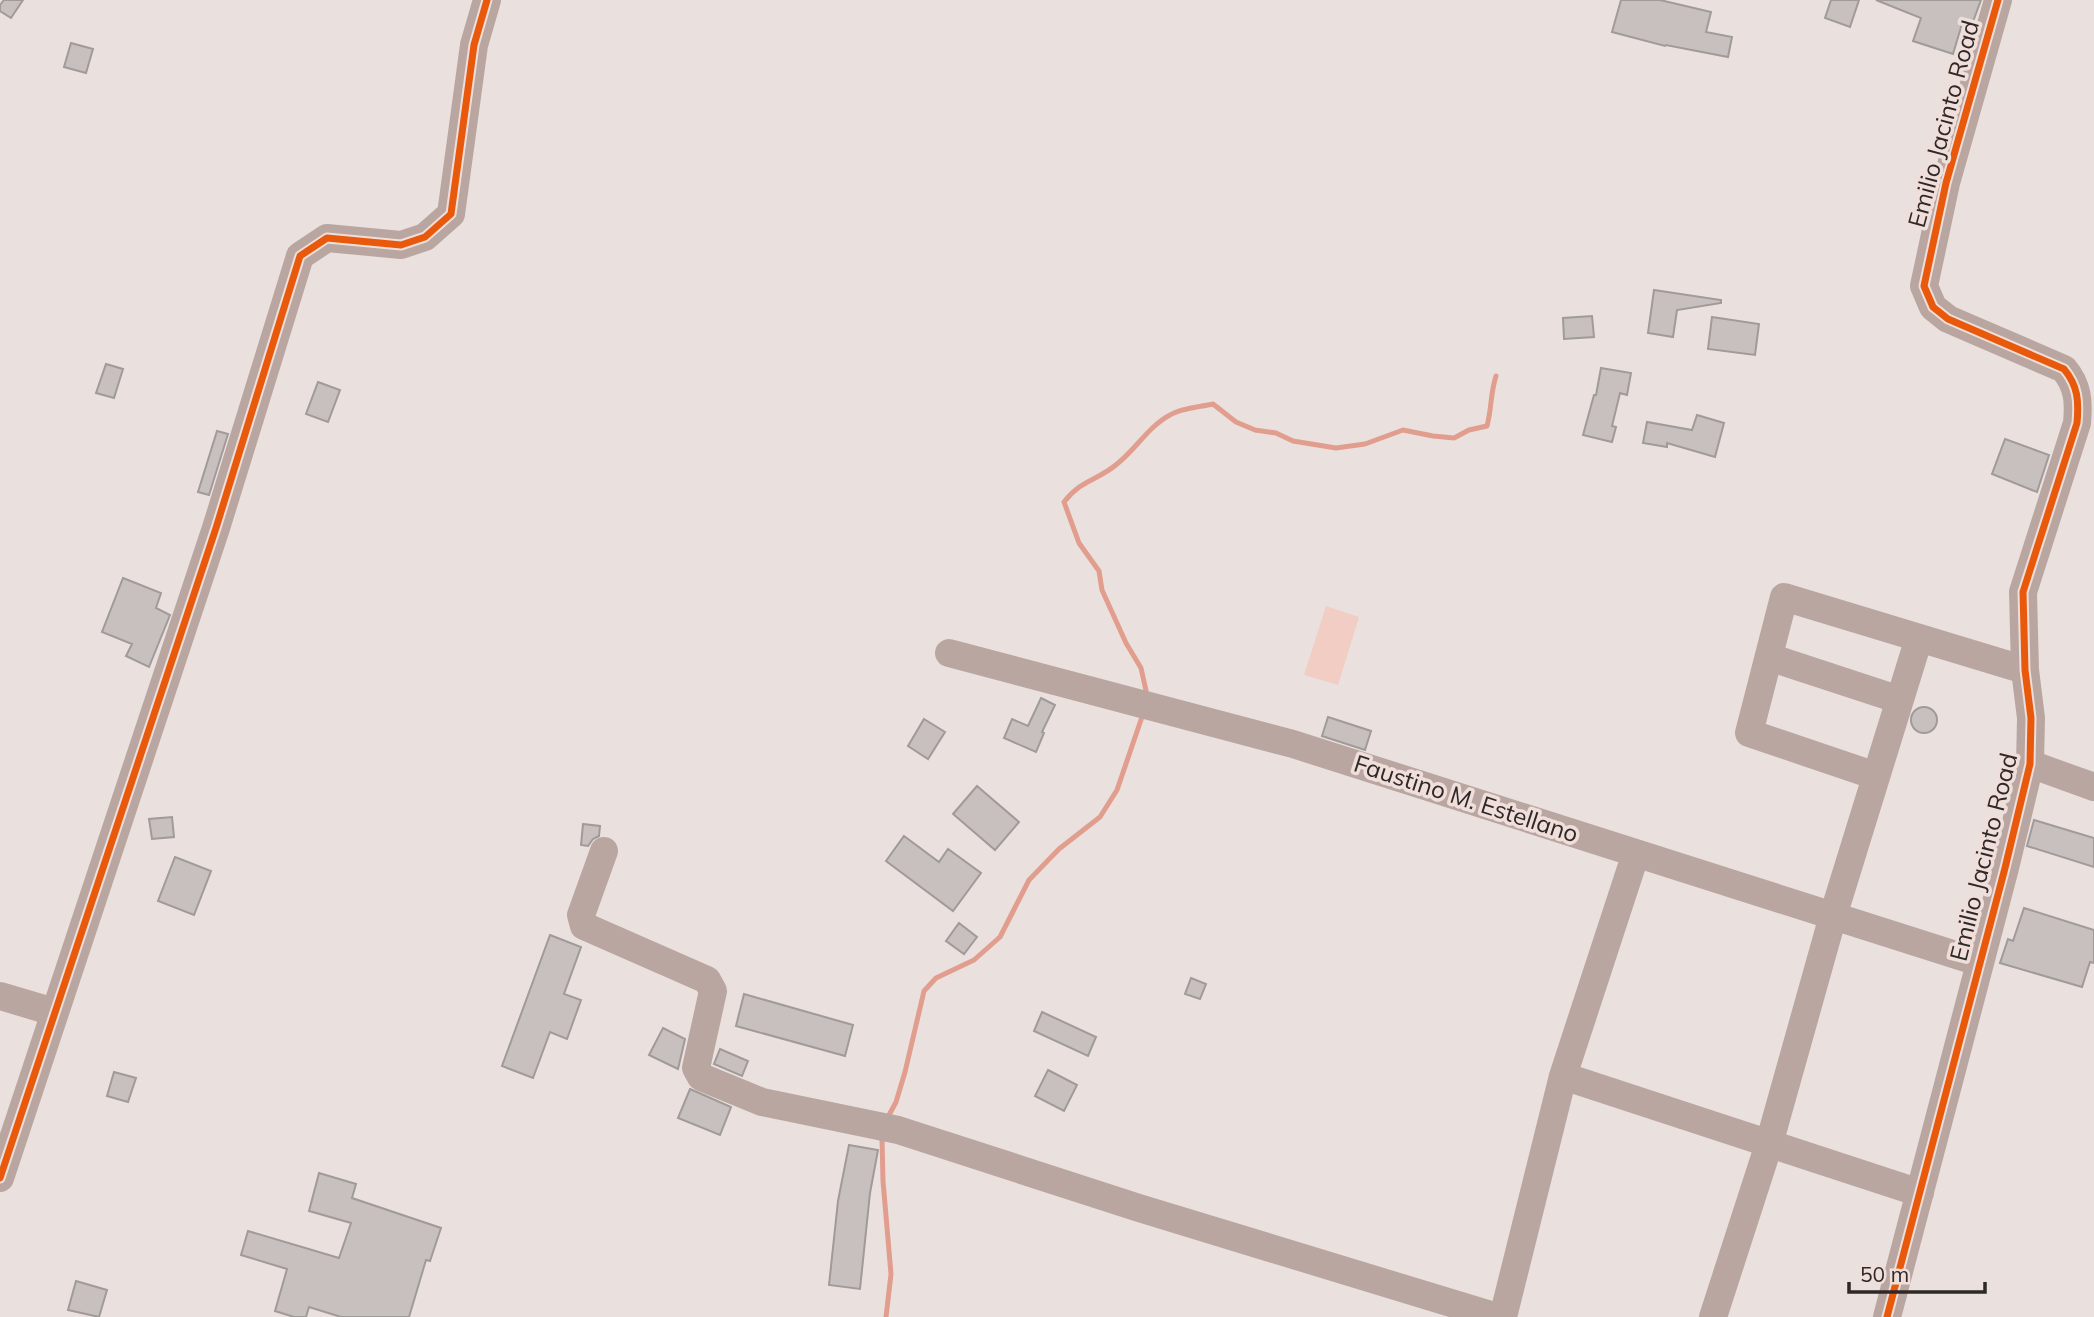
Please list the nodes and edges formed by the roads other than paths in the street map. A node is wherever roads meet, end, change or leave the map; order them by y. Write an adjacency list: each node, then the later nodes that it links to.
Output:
1 (487, 0): 17 (street)
2 (1998, 0): 3 (street, Emilio Jacinto Road)
3 (2084, 379): 7 (street, Emilio Jacinto Road)
4 (1919, 638): 6 (street); 7 (street); 8 (street)
5 (949, 653): 13 (street, Faustino M. Estellano)
6 (1769, 657): 8 (street); 10 (street)
7 (2025, 670): 9 (street, Emilio Jacinto Road)
8 (1899, 700): 10 (street)
9 (2029, 764): 11 (street); 15 (street, Emilio Jacinto Road)
10 (1876, 776): 14 (street)
11 (2094, 787)
12 (604, 851): 22 (street)
13 (1636, 853): 14 (street, Faustino M. Estellano); 18 (street)
14 (1833, 916): 15 (street, Faustino M. Estellano); 19 (street)
15 (1978, 962): 21 (street, Emilio Jacinto Road)
16 (0, 996): 17 (street)
17 (54, 1012): 20 (street)
18 (1563, 1076): 19 (street); 23 (street)
19 (1769, 1144): 21 (street); 24 (street)
20 (0, 1178)
21 (1920, 1193): 25 (street, Emilio Jacinto Road)
22 (1497, 1317)
23 (1503, 1317)
24 (1713, 1317)
25 (1887, 1317)

